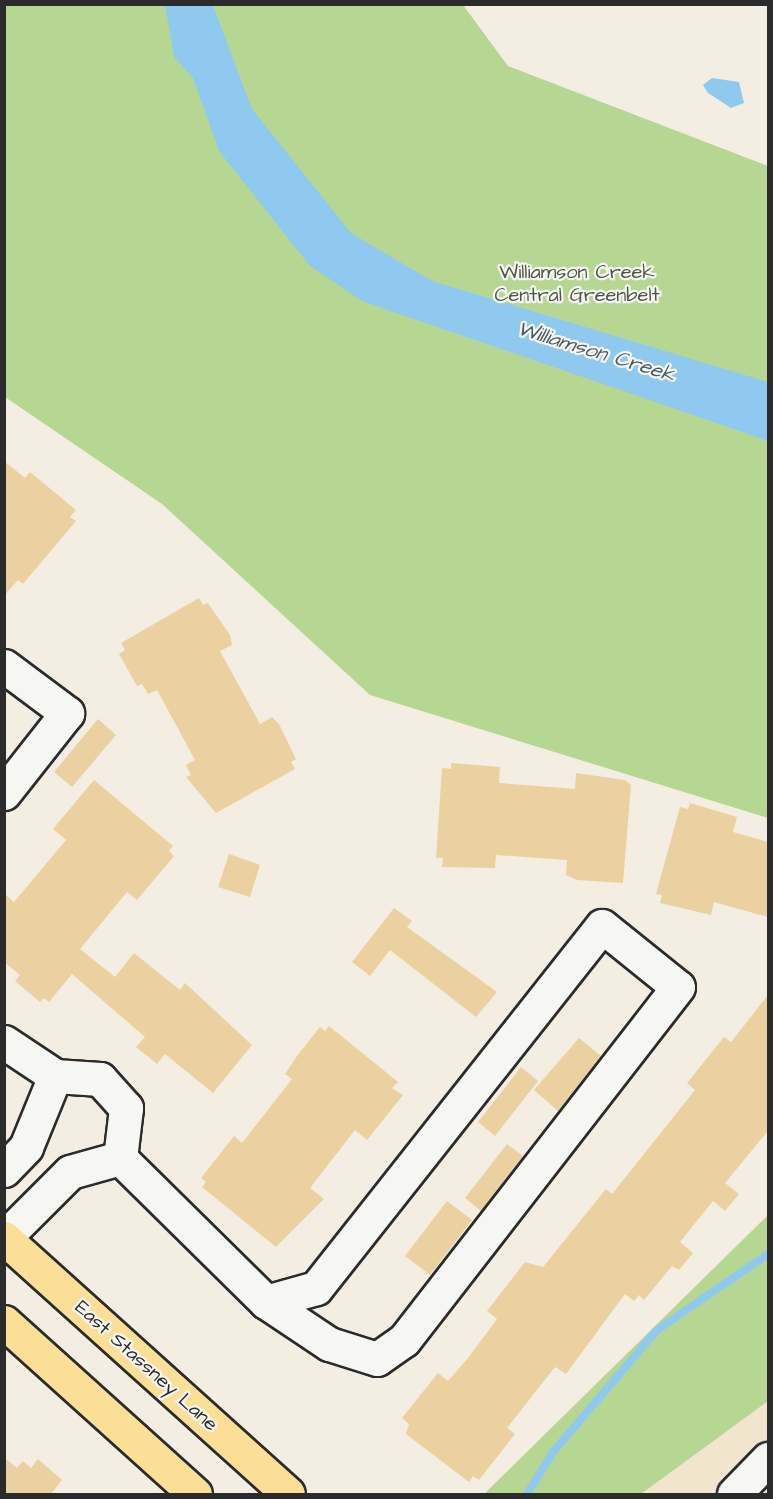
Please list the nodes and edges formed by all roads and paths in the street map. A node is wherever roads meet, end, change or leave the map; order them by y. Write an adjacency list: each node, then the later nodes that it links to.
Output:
1 (4, 666): 2 (street)
2 (4, 793)
3 (4, 1042): 4 (street)
4 (55, 1076): 5 (street); 6 (street)
5 (120, 1158): 7 (street); 8 (street)
6 (4, 1170)
7 (4, 1238): 12 (main road, East Stassney Lane)
8 (266, 1302): 8 (street)
9 (4, 1322): 11 (main road)
10 (768, 1459): 13 (street)
11 (195, 1494)
12 (288, 1494)
13 (734, 1494)

